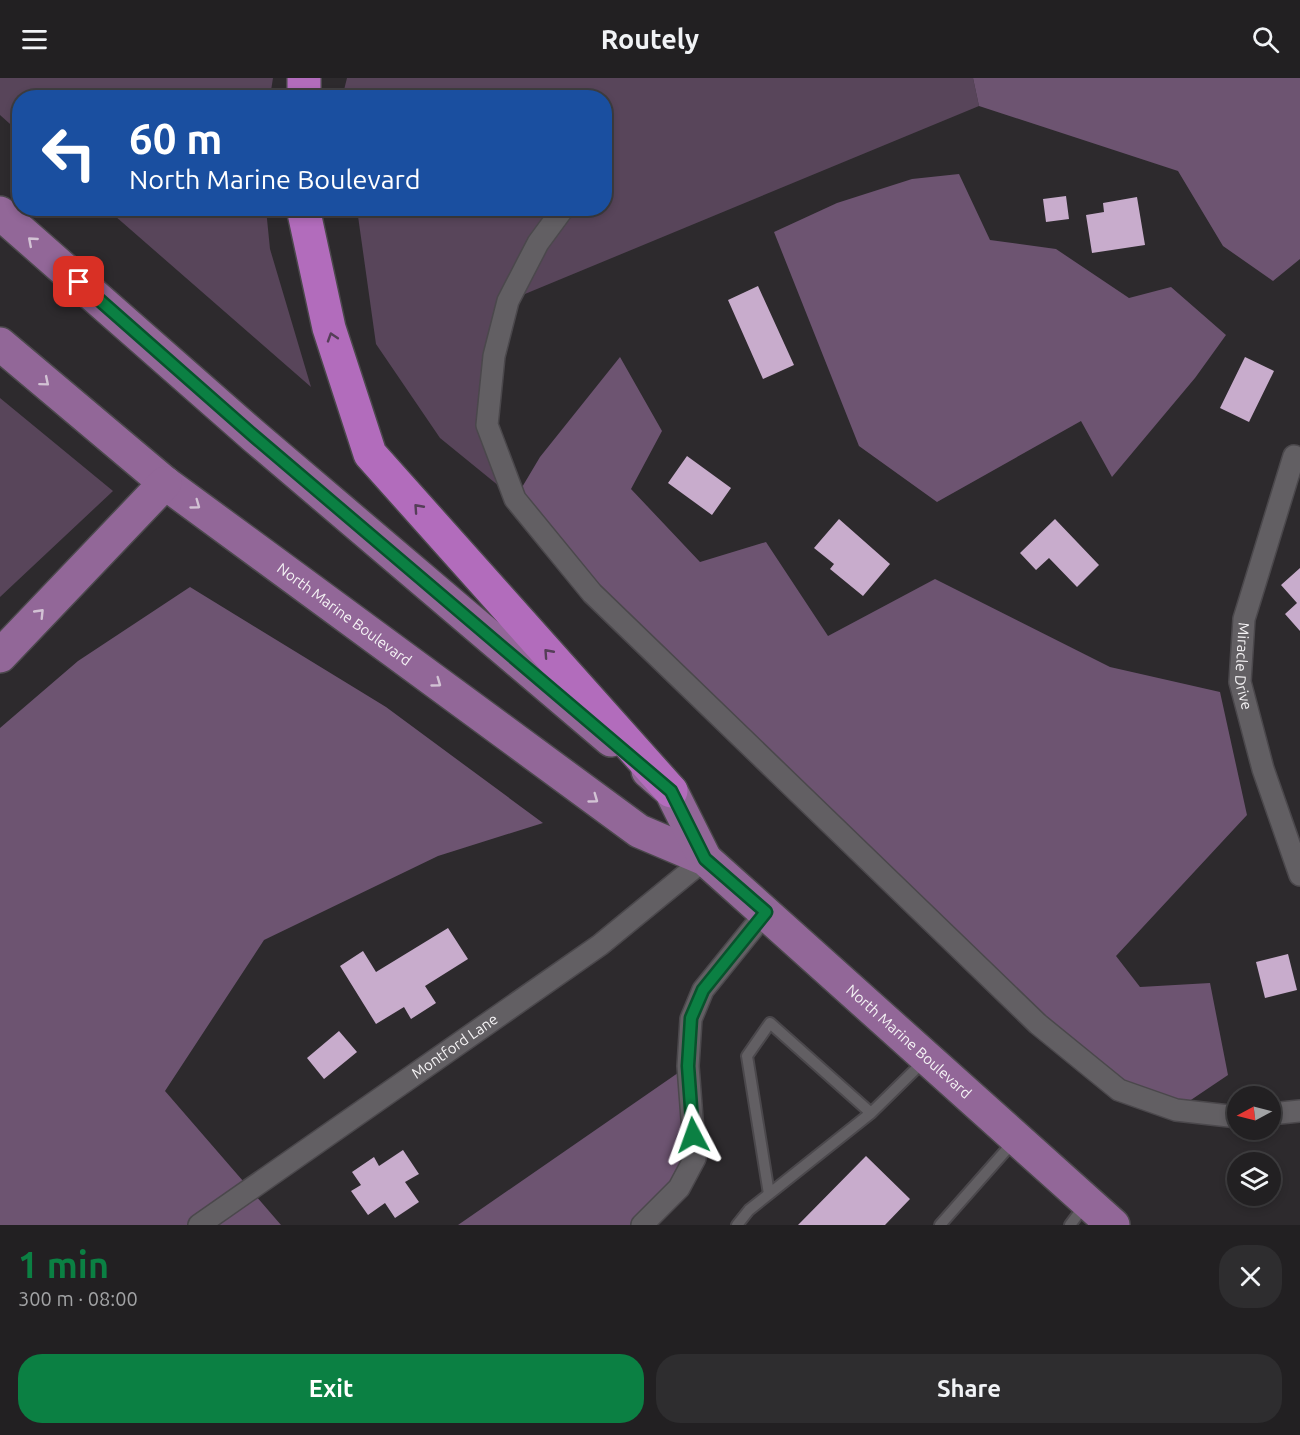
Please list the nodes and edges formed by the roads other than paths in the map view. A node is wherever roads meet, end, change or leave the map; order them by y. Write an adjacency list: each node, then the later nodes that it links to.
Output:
1 (0, 213): 8 (main road, North Marine Boulevard, one-way to 1)
2 (305, 216): 8 (highway, one-way to 2)
3 (558, 216): 16 (street)
4 (0, 344): 6 (main road, North Marine Boulevard, one-way to 6)
5 (1294, 456): 10 (street, Miracle Drive)
6 (165, 483): 7 (main road, one-way to 6); 9 (main road, North Marine Boulevard, one-way to 9)
7 (0, 656)
8 (671, 791): 9 (main road, North Marine Boulevard)
9 (705, 859): 11 (main road, North Marine Boulevard); 20 (street, Montford Lane)
10 (1300, 875)
11 (766, 912): 12 (main road, North Marine Boulevard); 21 (street)
12 (927, 1058): 14 (lane); 17 (main road, North Marine Boulevard)
13 (1300, 1111): 15 (street)
14 (871, 1113): 18 (lane); 18 (lane)
15 (1281, 1113)
16 (1227, 1116)
17 (1017, 1138): 19 (main road, North Marine Boulevard); 23 (lane)
18 (769, 1194): 22 (lane)
19 (1079, 1214): 24 (main road, North Marine Boulevard)
20 (199, 1225)
21 (642, 1225)
22 (737, 1225)
23 (940, 1225)
24 (1113, 1225)

